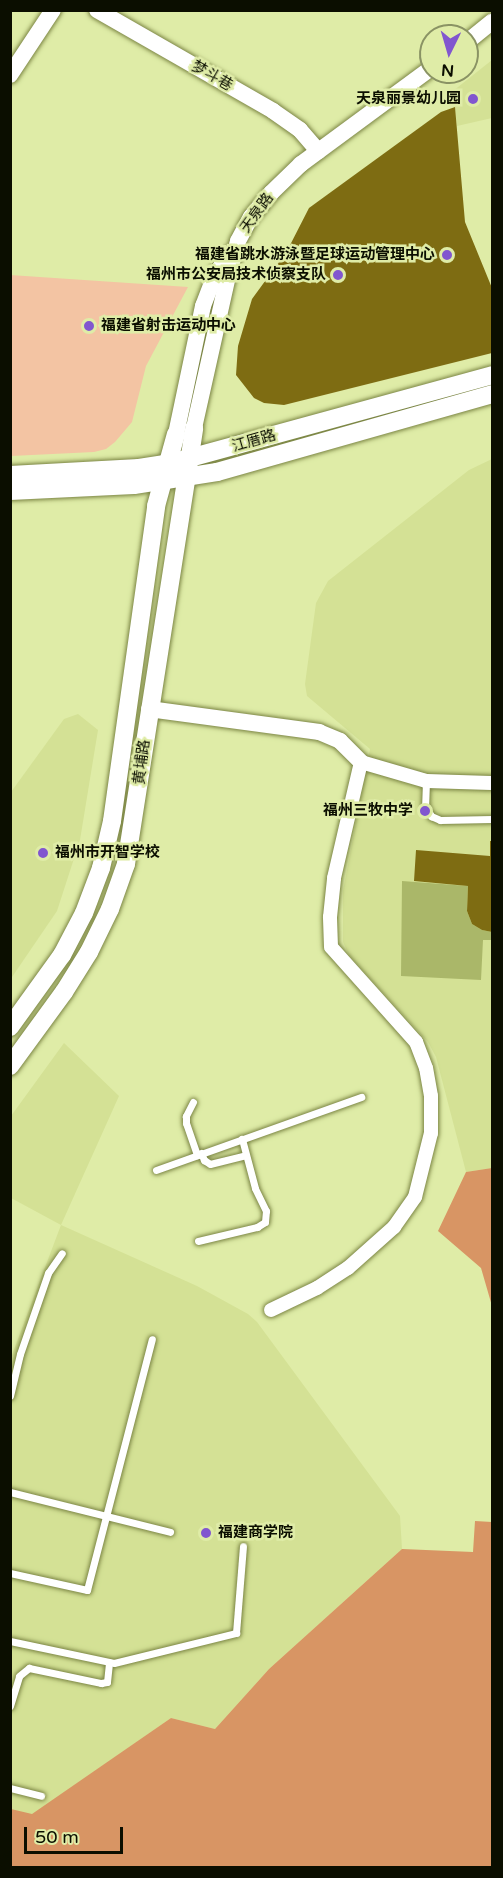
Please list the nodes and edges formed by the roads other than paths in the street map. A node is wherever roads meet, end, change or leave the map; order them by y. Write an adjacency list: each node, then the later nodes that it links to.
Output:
1 (54, 10): 5 (street)
2 (97, 10): 7 (street, 梦斗巷)
3 (492, 22): 4 (street)
4 (479, 32)
5 (10, 75)
6 (419, 77): 7 (street, 天泉路)
7 (318, 151): 10 (street, 天泉路)
8 (492, 375): 11 (main road, 江厝路)
9 (492, 394): 14 (main road, 江厝路)
10 (185, 431): 11 (main road, 黄埔路); 12 (main road, 黄埔路)
11 (189, 459): 12 (main road, 江厝路); 14 (main road, 黄埔路)
12 (167, 464): 13 (main road, 江厝路); 15 (main road, 黄埔路)
13 (10, 475)
14 (185, 479): 15 (main road, 江厝路); 17 (main road, 黄埔路)
15 (162, 482): 16 (main road, 江厝路); 22 (main road, 黄埔路)
16 (10, 491)
17 (148, 709): 18 (street); 23 (main road, 黄埔路)
18 (361, 762): 19 (street); 32 (street)
19 (426, 781): 20 (street); 21 (lane)
20 (492, 783)
21 (492, 819)
22 (10, 1027)
23 (10, 1066)
24 (361, 1097): 26 (lane)
25 (193, 1102): 27 (lane)
26 (242, 1139): 27 (lane); 28 (lane)
27 (199, 1154): 28 (lane); 29 (lane)
28 (246, 1155): 30 (lane)
29 (156, 1170)
30 (198, 1241)
31 (62, 1253): 34 (lane)
32 (271, 1310)
33 (152, 1339): 36 (lane)
34 (10, 1396)
35 (10, 1492): 36 (lane)
36 (107, 1516): 37 (lane); 39 (lane)
37 (170, 1532)
38 (243, 1546): 41 (lane)
39 (10, 1573)
40 (10, 1641): 41 (lane)
41 (109, 1662): 42 (lane)
42 (10, 1706)
43 (10, 1788): 44 (lane)
44 (41, 1796)

